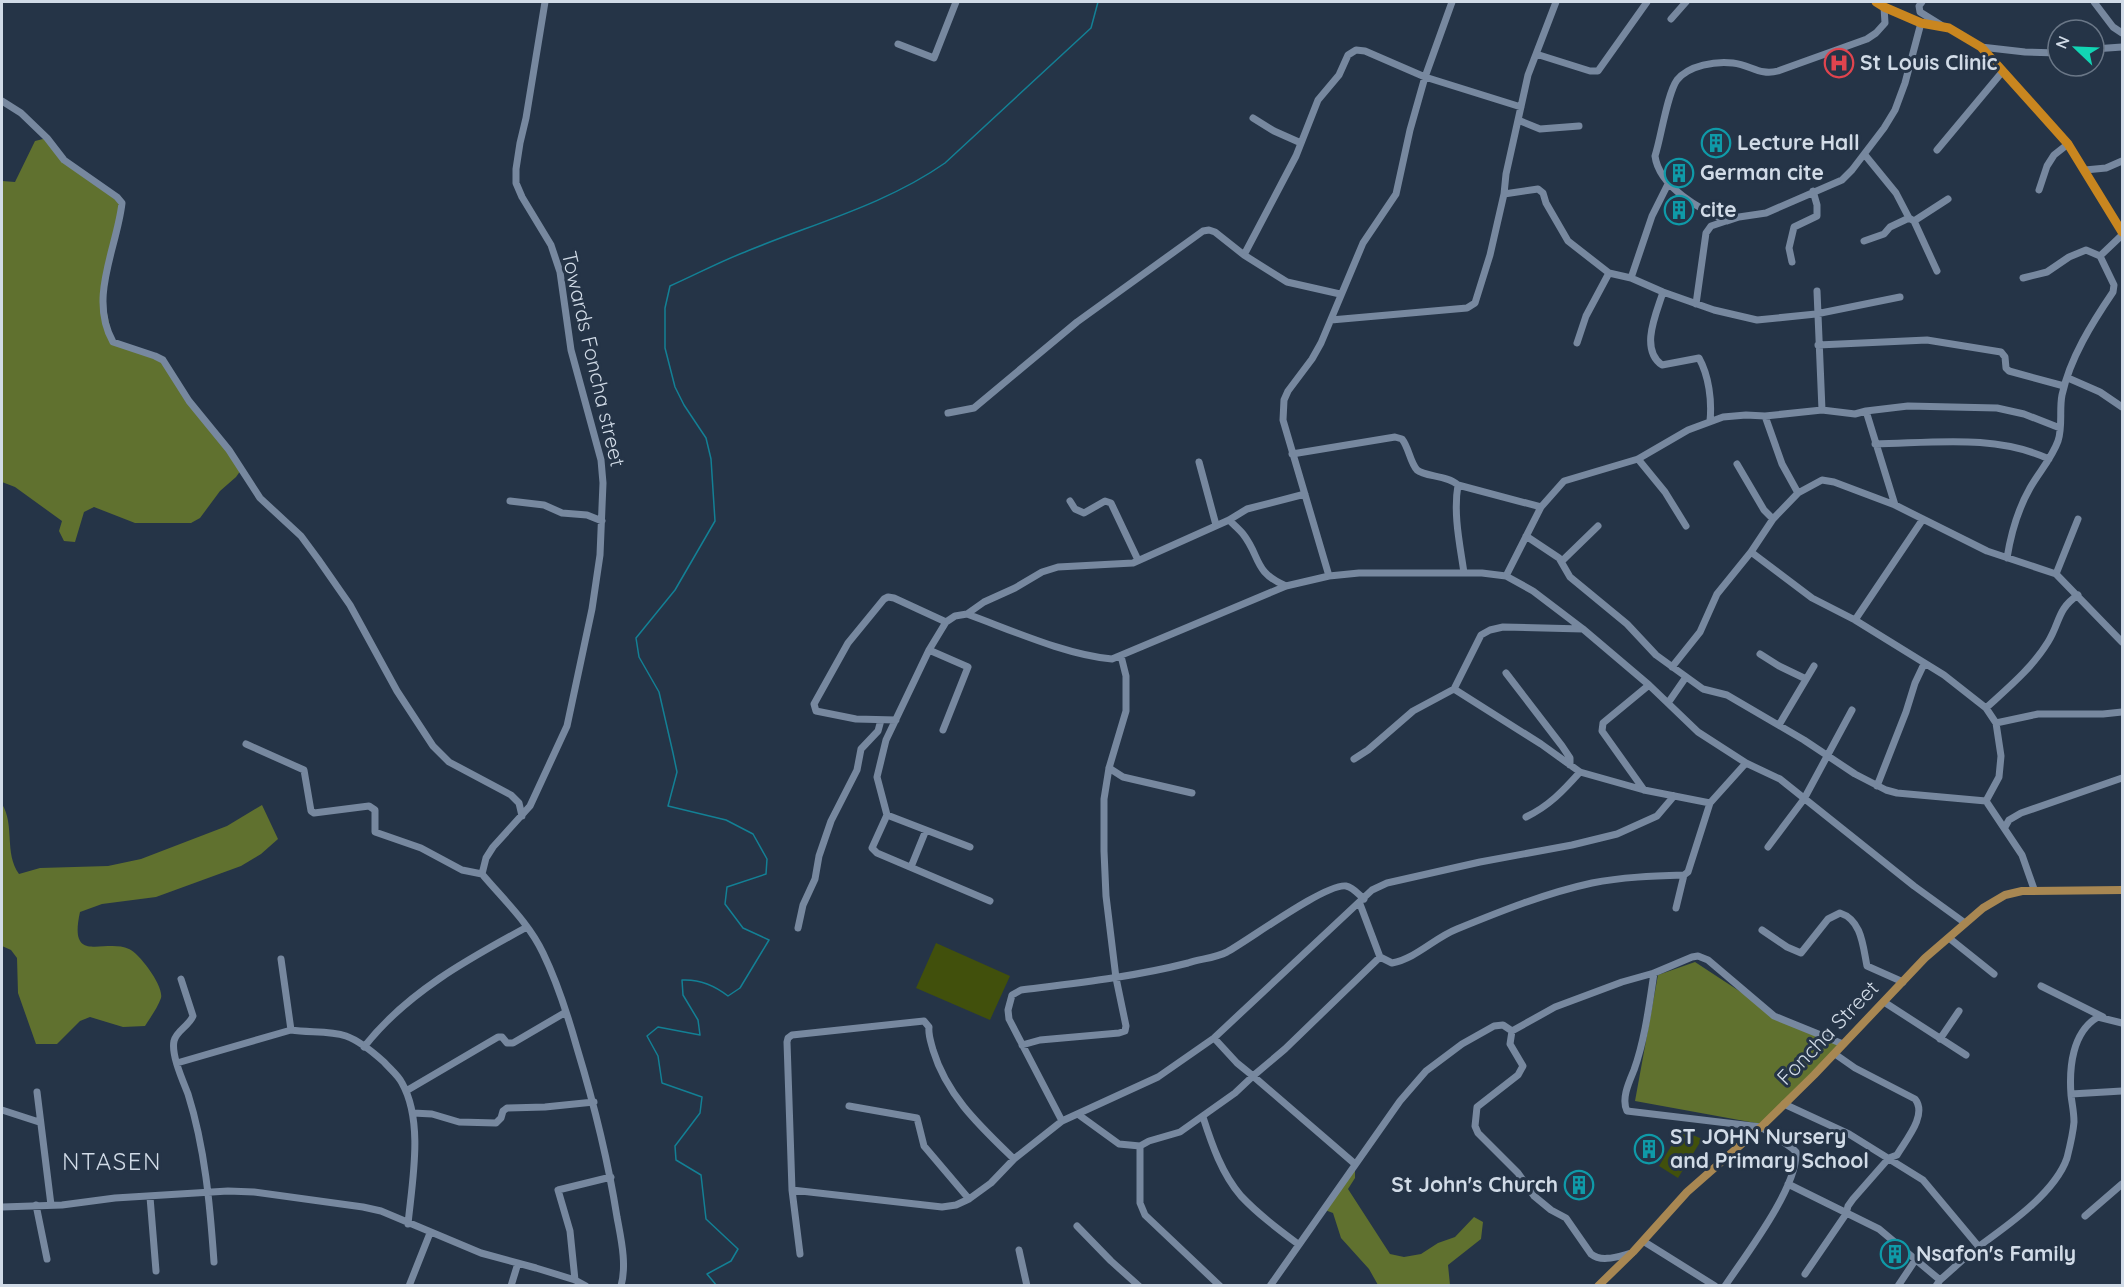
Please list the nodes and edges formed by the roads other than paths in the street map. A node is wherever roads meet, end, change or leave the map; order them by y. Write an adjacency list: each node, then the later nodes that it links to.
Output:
1 (545, 2): 84 (street, Towards Foncha street)
2 (956, 2): 14 (street)
3 (1452, 2): 21 (street)
4 (1557, 2): 19 (street)
5 (1647, 2): 19 (street)
6 (1686, 2): 10 (street)
7 (1922, 2): 12 (street)
8 (2094, 2): 13 (street)
9 (1880, 4): 11 (highway); 33 (street)
10 (1671, 19)
11 (1921, 23): 12 (highway); 30 (street)
12 (1949, 28): 15 (highway)
13 (2122, 33)
14 (898, 44)
15 (1981, 47): 18 (street); 20 (highway)
16 (2122, 47): 17 (street)
17 (2106, 48)
18 (2046, 53)
19 (1536, 54): 23 (street)
20 (2003, 71): 28 (highway); 29 (street)
21 (1425, 77): 23 (street); 27 (street); 51 (street)
22 (2, 100): 140 (street)
23 (1521, 107): 25 (street)
24 (1253, 118): 27 (street)
25 (1518, 120): 26 (street); 36 (street)
26 (1579, 126)
27 (1301, 143): 42 (street)
28 (2068, 144): 32 (highway); 34 (street)
29 (1937, 150)
30 (1864, 155): 35 (street); 38 (street)
31 (2122, 160): 32 (street)
32 (2085, 170): 40 (highway)
33 (1668, 184): 39 (street); 47 (street)
34 (2039, 190)
35 (1813, 191): 39 (street); 44 (street)
36 (1503, 194): 46 (street); 55 (street)
37 (1948, 199): 38 (street)
38 (1912, 220): 41 (street); 45 (street)
39 (1727, 221): 53 (street)
40 (2122, 233): 43 (street)
41 (1864, 241)
42 (1244, 255): 51 (street); 63 (street)
43 (2100, 256): 48 (street); 58 (street)
44 (1792, 262)
45 (1937, 271)
46 (1609, 273): 47 (street); 56 (street)
47 (1631, 278): 50 (street)
48 (2023, 278)
49 (1817, 291): 54 (street)
50 (1663, 292): 53 (street); 65 (street)
51 (1340, 294): 55 (street)
52 (1900, 297): 54 (street)
53 (1696, 304): 54 (street)
54 (1816, 314): 57 (street)
55 (1332, 321): 68 (street)
56 (1576, 343)
57 (1818, 345): 59 (street); 61 (street)
58 (2068, 378): 59 (street); 60 (street)
59 (2064, 386): 66 (street)
60 (2122, 407)
61 (1822, 410): 62 (street); 64 (street)
62 (1866, 411): 66 (street); 67 (street)
63 (948, 413)
64 (1766, 416): 65 (street); 74 (street)
65 (1710, 421): 69 (street)
66 (2060, 428): 70 (street)
67 (1875, 444): 70 (street); 78 (street)
68 (1292, 453): 73 (street); 75 (street)
69 (1638, 459): 79 (street); 87 (street)
70 (2049, 459): 90 (street)
71 (1199, 462): 85 (street)
72 (1737, 464): 80 (street)
73 (1458, 485): 79 (street); 93 (street)
74 (1798, 493): 78 (street); 80 (street)
75 (1305, 494): 83 (street); 95 (street)
76 (510, 501): 84 (street)
77 (1070, 501): 91 (street)
78 (1895, 505): 81 (street)
79 (1541, 507): 88 (street)
80 (1773, 519): 89 (street)
81 (1923, 519): 90 (street); 100 (street)
82 (2078, 519): 94 (street)
83 (1229, 520): 85 (street); 97 (street)
84 (602, 521): 140 (street, Towards Foncha street)
85 (1216, 525): 91 (street)
86 (1598, 526): 92 (street)
87 (1686, 526)
88 (1526, 536): 92 (street); 96 (street)
89 (1751, 552): 100 (street); 109 (street)
90 (2007, 558): 94 (street)
91 (1138, 560): 99 (street)
92 (1562, 561): 109 (street)
93 (1464, 573): 95 (street); 96 (street)
94 (2056, 574): 98 (street)
95 (1329, 576): 97 (street)
96 (1506, 576): 102 (street)
97 (1286, 586): 106 (street)
98 (2078, 595): 103 (street); 116 (street)
99 (967, 614): 101 (street); 106 (street)
100 (1855, 620): 107 (street)
101 (946, 622): 104 (street); 119 (street)
102 (1583, 629): 113 (street); 114 (street)
103 (2122, 642)
104 (929, 650): 120 (street); 123 (street)
105 (1760, 654): 112 (street)
106 (1121, 656): 129 (street)
107 (1924, 664): 116 (street); 132 (street)
108 (1814, 666): 112 (street)
109 (1672, 667): 111 (street)
110 (1506, 673): 128 (street)
111 (1686, 677): 115 (street); 122 (street)
112 (1806, 679): 122 (street)
113 (1649, 686): 115 (street); 133 (street)
114 (1454, 689): 126 (street); 128 (street)
115 (1668, 703): 127 (street)
116 (1986, 708): 121 (street)
117 (1852, 710): 125 (street)
118 (2122, 712): 121 (street)
119 (881, 720): 120 (street); 156 (street)
120 (896, 720): 139 (street)
121 (1996, 723): 137 (street)
122 (1779, 725): 125 (street)
123 (943, 730)
124 (246, 744): 147 (street)
125 (1827, 756): 132 (street); 136 (street)
126 (1354, 759)
127 (1746, 763): 136 (street); 138 (street)
128 (1570, 765): 130 (street)
129 (1109, 768): 134 (street); 163 (street)
130 (1580, 772): 133 (street); 141 (street)
131 (2122, 778): 142 (street)
132 (1877, 786): 137 (street)
133 (1644, 790): 135 (street)
134 (1192, 793)
135 (1674, 796): 138 (street); 152 (street)
136 (1804, 799): 145 (street); 154 (street)
137 (1986, 801): 142 (street)
138 (1710, 803): 148 (street)
139 (888, 815): 143 (street); 146 (street)
140 (522, 816): 147 (street, Towards Foncha street)
141 (1526, 817)
142 (2005, 827): 149 (street)
143 (926, 830): 144 (street); 146 (street)
144 (970, 847)
145 (1768, 847)
146 (911, 867): 151 (street)
147 (482, 874): 155 (street)
148 (1684, 875): 153 (street); 159 (street)
149 (2034, 889): 150 (main road, Foncha Street); 154 (main road, Foncha Street)
150 (2122, 890)
151 (990, 901)
152 (1362, 902): 159 (street); 163 (street); 174 (street)
153 (1676, 908)
154 (1965, 923): 158 (main road, Foncha Street)
155 (527, 927): 169 (street); 178 (street)
156 (798, 928)
157 (1762, 930): 165 (street)
158 (1949, 939): 162 (street); 165 (main road, Foncha Street)
159 (1380, 957): 182 (street)
160 (281, 959): 172 (street)
161 (1654, 973): 173 (street); 176 (street); 196 (street)
162 (1994, 974)
163 (1116, 978): 177 (street); 177 (street)
164 (181, 979): 181 (street)
165 (1903, 982): 167 (main road, Foncha Street)
166 (2041, 986): 170 (street)
167 (1884, 1002): 175 (street); 176 (main road, Foncha Street)
168 (1959, 1011): 175 (street)
169 (566, 1012): 183 (street); 187 (street)
170 (2103, 1017): 171 (street); 186 (street)
171 (2122, 1023)
172 (291, 1030): 178 (street); 181 (street)
173 (1512, 1031): 200 (street); 220 (street)
174 (1214, 1038): 182 (street); 192 (street)
175 (1940, 1039): 180 (street)
176 (1843, 1044): 179 (main road, Foncha Street)
177 (1022, 1045): 194 (street)
178 (364, 1047): 183 (street)
179 (1835, 1053): 188 (main road, Foncha Street); 198 (street)
180 (1966, 1055)
181 (177, 1063): 205 (street)
182 (1253, 1076): 193 (street); 200 (street)
183 (406, 1091): 191 (street)
184 (2122, 1091): 186 (street)
185 (37, 1092): 195 (street)
186 (2071, 1094): 218 (street)
187 (594, 1102): 191 (street); 201 (street)
188 (1784, 1104): 196 (main road, Foncha Street); 198 (street)
189 (849, 1106): 207 (street)
190 (2, 1110): 195 (street)
191 (413, 1113): 213 (street)
192 (1079, 1115): 194 (street); 197 (street)
193 (1203, 1117): 197 (street); 217 (street)
194 (1062, 1120): 199 (street)
195 (39, 1122): 209 (street)
196 (1761, 1127): 202 (street); 216 (main road, Foncha Street)
197 (1140, 1146): 236 (street)
198 (1889, 1158): 211 (street); 218 (street)
199 (1014, 1159): 204 (street); 207 (street)
200 (1355, 1164): 217 (street)
201 (611, 1178): 228 (street); 233 (street)
202 (1788, 1184): 211 (street); 240 (street)
203 (2122, 1184): 212 (street)
204 (792, 1190): 207 (street); 221 (street)
205 (209, 1193): 206 (street); 213 (street); 224 (street)
206 (150, 1197): 209 (street); 226 (street)
207 (969, 1199)
208 (36, 1205): 209 (street); 210 (street); 222 (street)
209 (51, 1205)
210 (2, 1207)
211 (1846, 1214): 223 (street); 227 (street)
212 (2085, 1216)
213 (408, 1224): 215 (street)
214 (1077, 1226): 235 (street)
215 (430, 1233): 225 (street); 230 (street)
216 (1643, 1241): 220 (main road, Foncha Street); 239 (street)
217 (1298, 1244): 237 (street)
218 (1979, 1247): 229 (street)
219 (1019, 1250): 234 (street)
220 (1633, 1252): 238 (main road, Foncha Street)
221 (800, 1254)
222 (47, 1259)
223 (1916, 1259): 229 (street); 241 (street)
224 (214, 1262)
225 (518, 1263): 228 (street); 231 (street)
226 (156, 1271)
227 (1805, 1274)
228 (575, 1280): 232 (street)
229 (1938, 1282)
230 (409, 1286)
231 (511, 1286)
232 (586, 1286)
233 (621, 1286)
234 (1027, 1286)
235 (1139, 1286)
236 (1220, 1286)
237 (1270, 1286)
238 (1598, 1286)
239 (1715, 1286)
240 (1725, 1286)
241 (1898, 1286)

